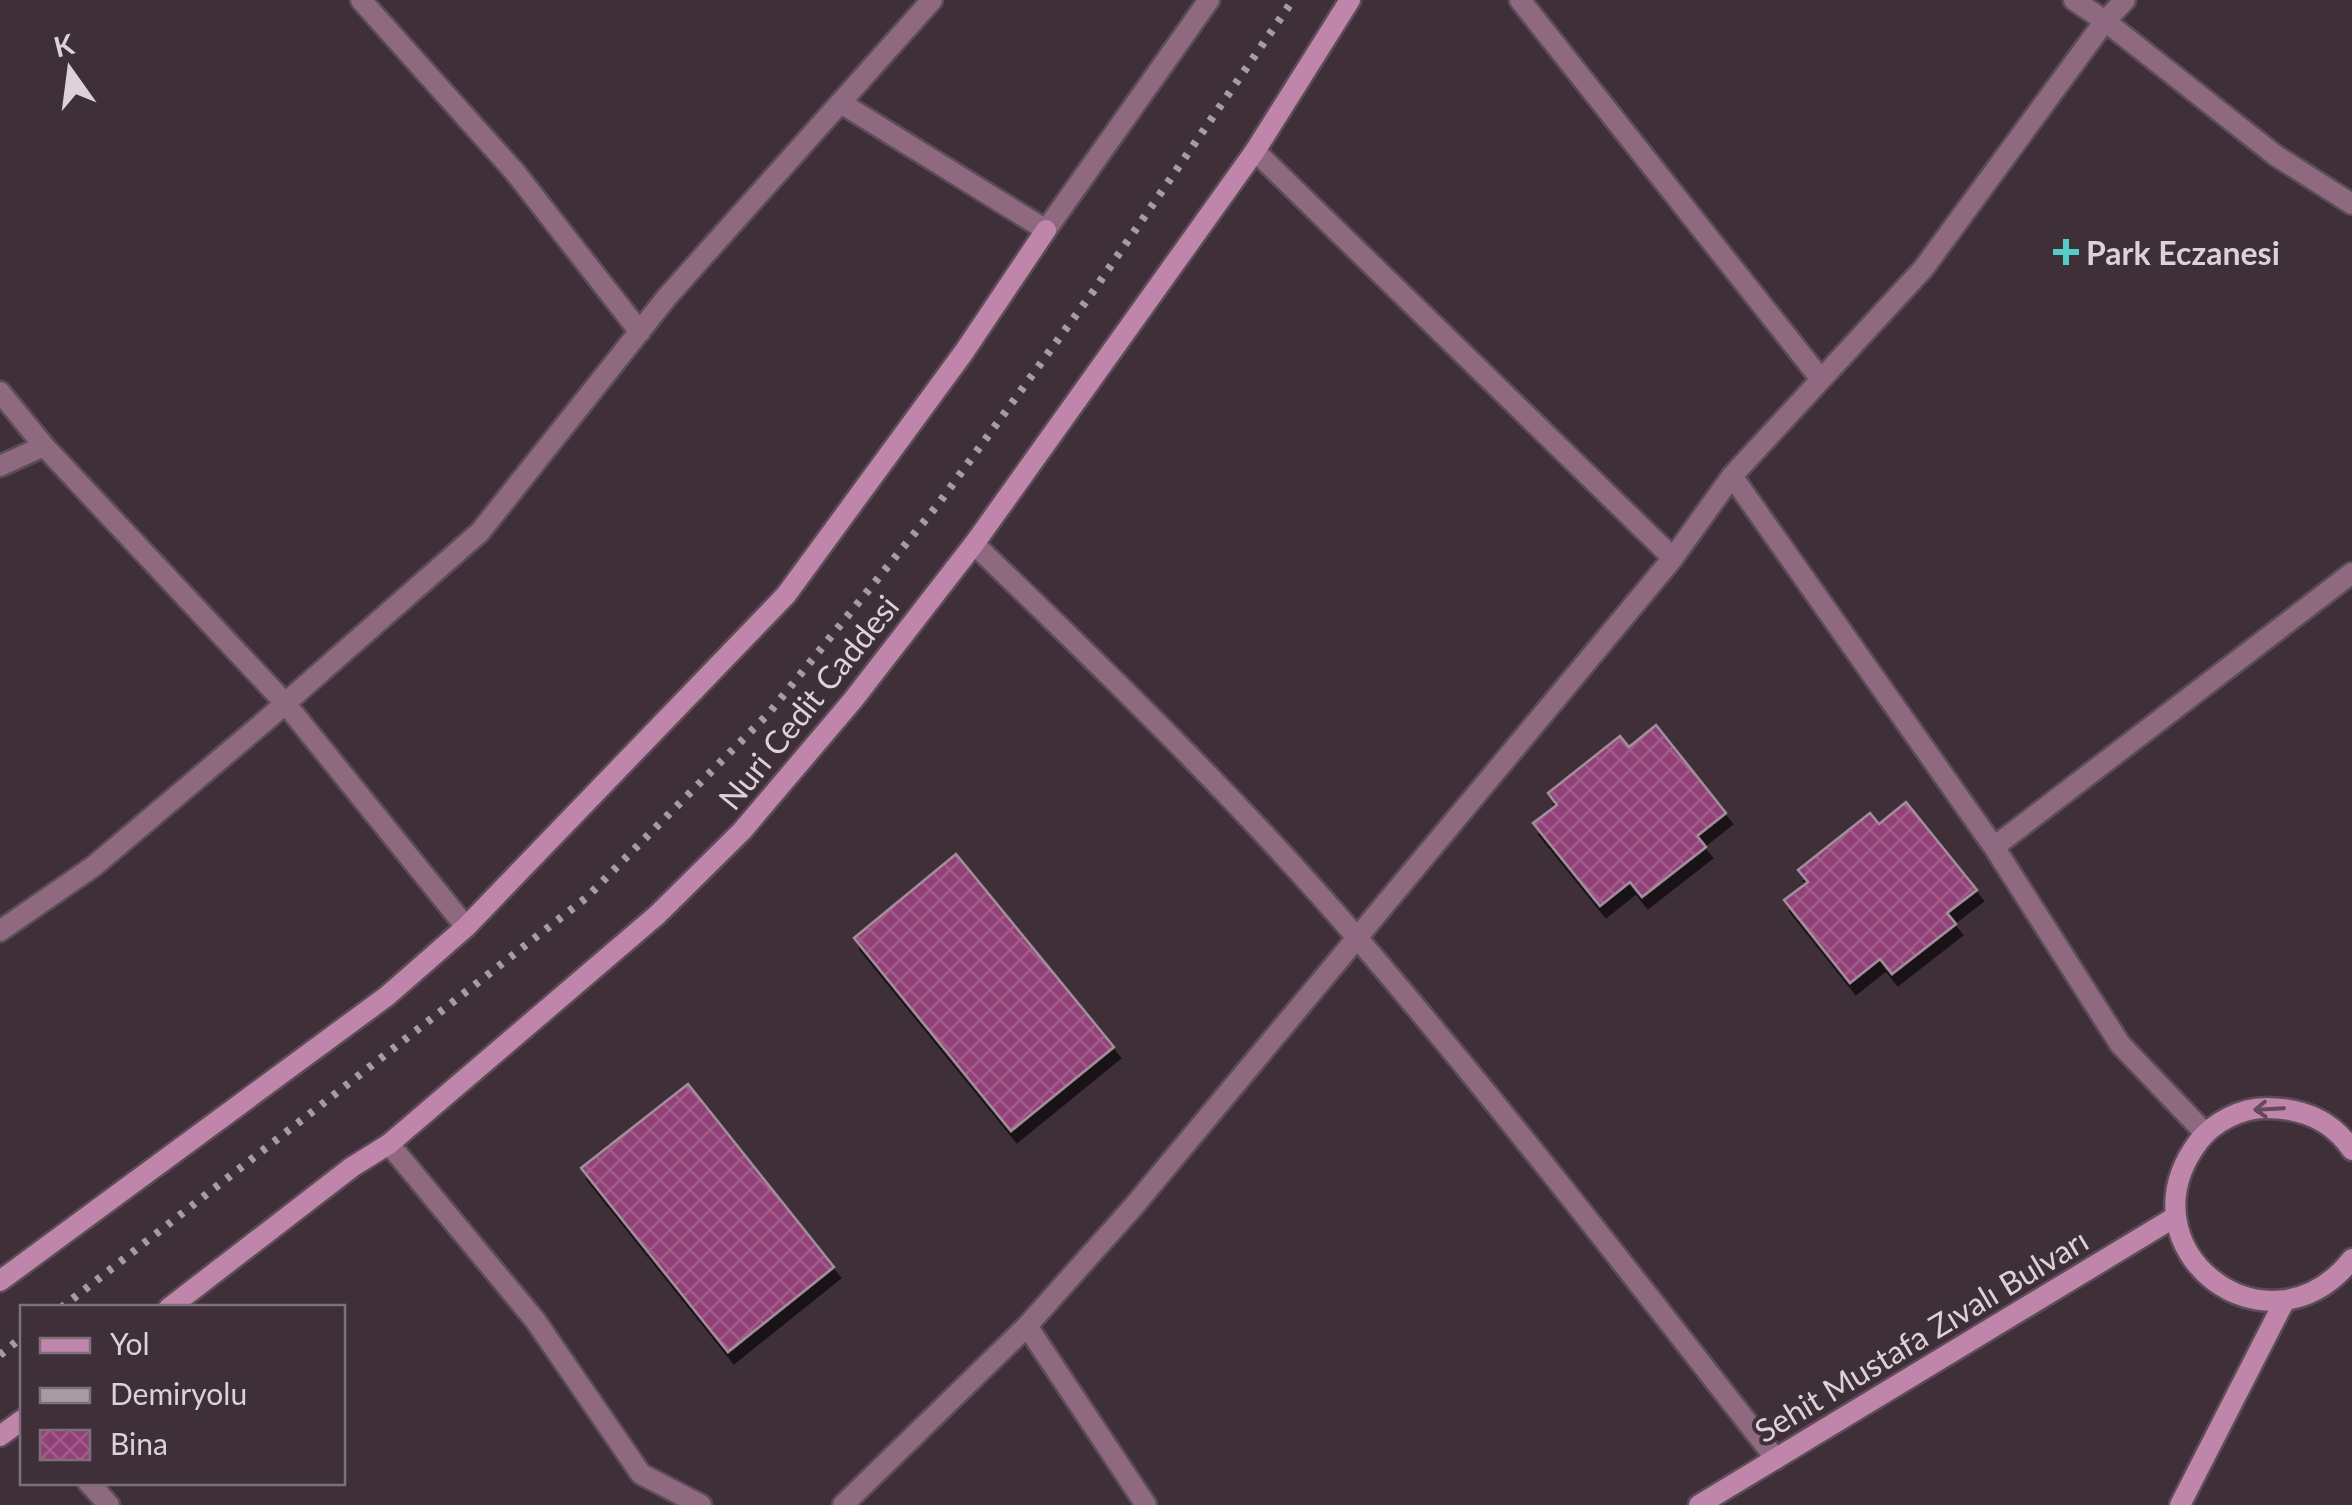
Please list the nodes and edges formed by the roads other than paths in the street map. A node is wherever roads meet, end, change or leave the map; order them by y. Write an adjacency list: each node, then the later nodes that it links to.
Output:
1 (361, 0): 13 (street)
2 (932, 0): 9 (street)
3 (1209, 0): 12 (street)
4 (1350, 0): 10 (street, Nuri Cedit Caddesi)
5 (1520, 0): 14 (street)
6 (2074, 0): 8 (street)
7 (2125, 0): 8 (street)
8 (2105, 20): 11 (street); 14 (street)
9 (840, 103): 12 (street); 13 (street)
10 (1255, 151): 19 (street, Nuri Cedit Caddesi); 20 (street)
11 (2352, 204)
12 (1046, 230): 24 (street)
13 (640, 332): 22 (street)
14 (1820, 378): 18 (street)
15 (0, 392): 16 (street)
16 (44, 446): 17 (street); 22 (street)
17 (0, 466)
18 (1732, 476): 20 (street); 23 (street)
19 (974, 544): 26 (street); 29 (street, Nuri Cedit Caddesi)
20 (1672, 558): 26 (street)
21 (2352, 572): 23 (street)
22 (285, 703): 24 (street); 25 (street)
23 (1994, 846): 27 (street)
24 (466, 927): 32 (street)
25 (0, 931)
26 (1358, 939): 35 (street); 36 (street)
27 (2205, 1133): 28 (street, one-way to 27); 30 (street)
28 (2349, 1139)
29 (389, 1144): 34 (street, Nuri Cedit Caddesi); 39 (street)
30 (2175, 1217): 33 (street); 36 (street, Sehit Mustafa Zıvalı Bulvarı)
31 (2352, 1259): 33 (street)
32 (0, 1281)
33 (2284, 1302): 43 (street)
34 (173, 1305)
35 (1028, 1326): 40 (street); 41 (street)
36 (1776, 1458): 42 (street, Sehit Mustafa Zıvalı Bulvarı)
37 (91, 1485): 38 (street)
38 (109, 1505)
39 (701, 1505)
40 (843, 1505)
41 (1146, 1505)
42 (1699, 1505)
43 (2180, 1505)

